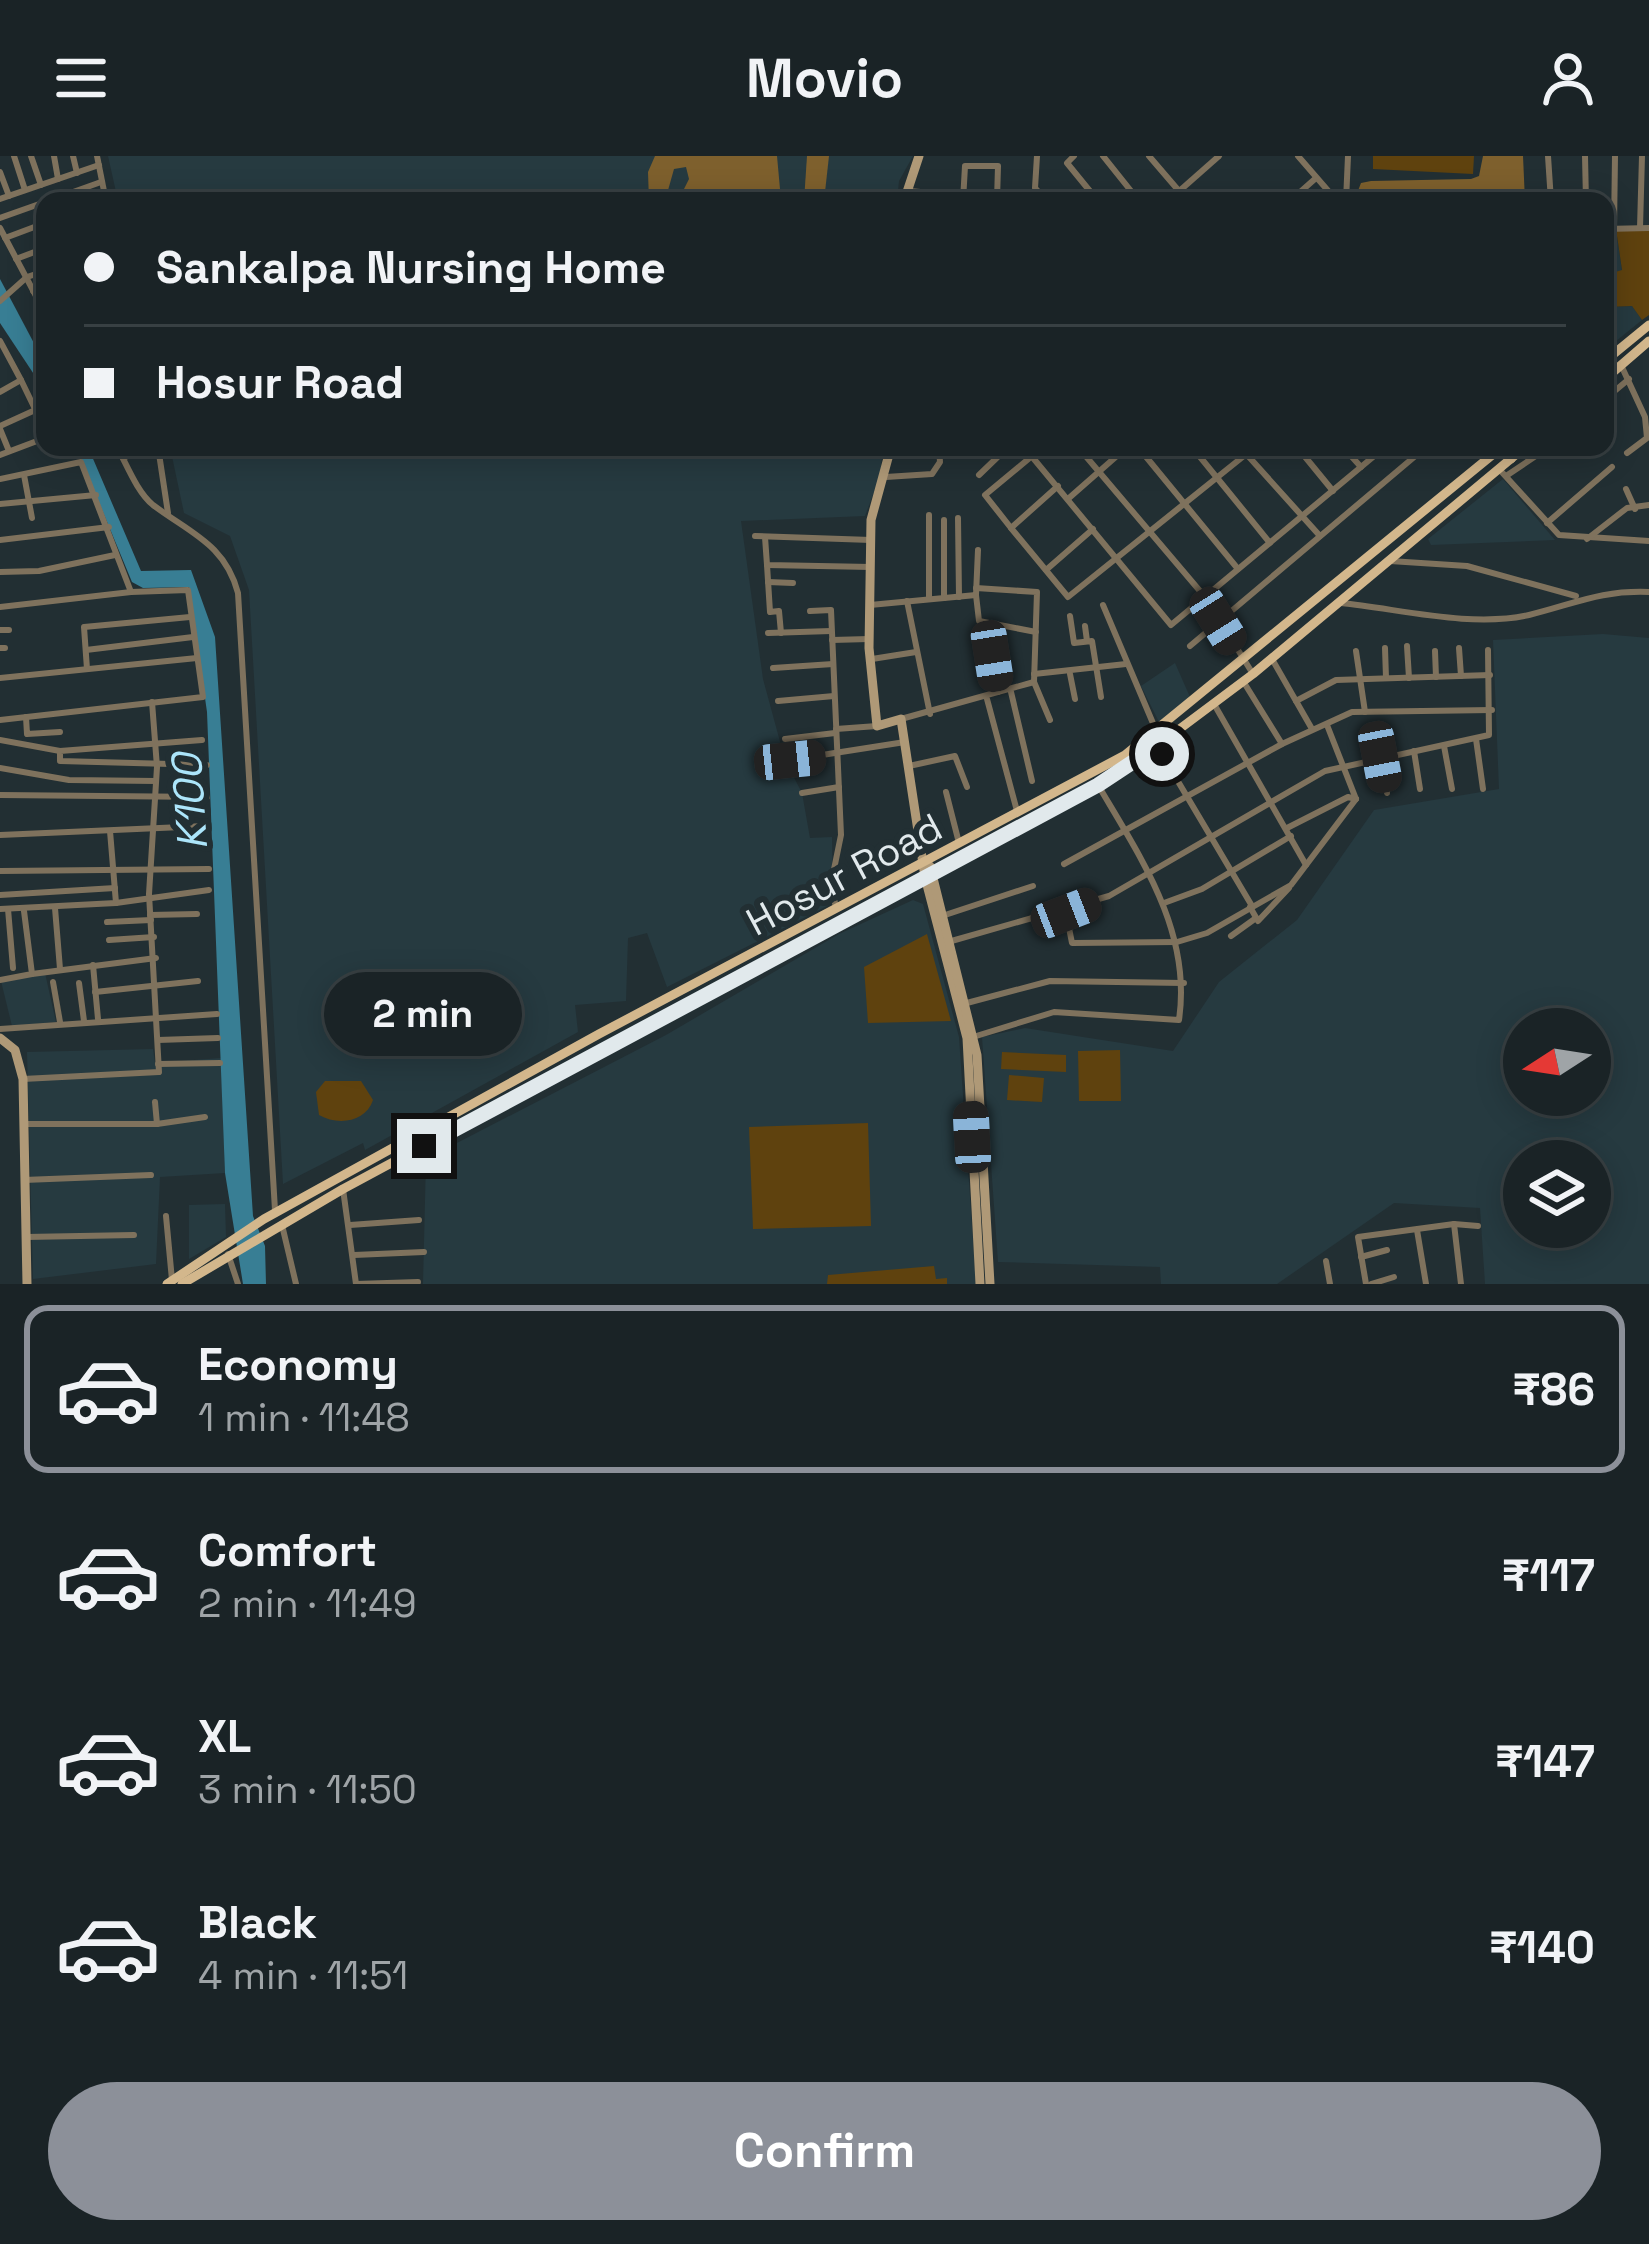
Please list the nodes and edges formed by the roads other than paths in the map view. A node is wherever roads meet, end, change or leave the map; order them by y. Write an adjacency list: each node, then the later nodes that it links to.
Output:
1 (14, 156): 26 (street)
2 (32, 156): 25 (street)
3 (54, 156): 23 (street)
4 (73, 156): 21 (street)
5 (919, 156): 30 (street)
6 (1037, 156): 33 (street)
7 (1074, 156): 34 (street)
8 (1103, 156): 35 (street)
9 (1149, 156): 27 (street)
10 (1202, 156): 19 (street)
11 (1219, 156): 19 (street)
12 (1298, 156): 22 (street)
13 (1348, 156): 38 (street)
14 (1548, 156): 39 (street)
15 (1586, 156): 40 (street)
16 (1615, 156): 41 (street)
17 (1642, 156): 47 (street)
18 (98, 160): 21 (street); 24 (street)
19 (1209, 165): 27 (street)
20 (0, 172): 42 (street)
21 (77, 173): 23 (street)
22 (1316, 178): 36 (street); 37 (street)
23 (58, 179): 25 (street)
24 (101, 182): 28 (street); 29 (street)
25 (41, 185): 26 (street)
26 (25, 190): 42 (street)
27 (1179, 191)
28 (74, 192)
29 (104, 192)
30 (906, 192)
31 (964, 192): 32 (street)
32 (997, 192)
33 (1039, 192)
34 (1091, 192)
35 (1132, 192)
36 (1300, 192)
37 (1331, 192)
38 (1342, 192)
39 (1550, 192)
40 (1586, 192)
41 (1612, 192)
42 (4, 197)
43 (36, 205): 44 (street)
44 (0, 218)
45 (36, 227): 49 (street)
46 (0, 228): 49 (street)
47 (1645, 228): 48 (street)
48 (1614, 229)
49 (5, 238): 51 (street)
50 (36, 251): 51 (street)
51 (16, 259): 53 (street)
52 (36, 274): 53 (street)
53 (27, 278): 55 (street); 57 (street)
54 (36, 290): 55 (street)
55 (33, 291): 56 (street)
56 (36, 296)
57 (0, 302)
58 (1649, 326): 61 (main road)
59 (0, 341): 65 (street)
60 (1649, 341): 62 (main road)
61 (1614, 354)
62 (1621, 365): 63 (main road); 64 (street)
63 (1614, 371)
64 (1629, 379): 67 (street); 71 (street)
65 (21, 380): 66 (street); 68 (street)
66 (0, 392)
67 (1614, 392)
68 (36, 401)
69 (36, 409): 70 (street)
70 (0, 427): 73 (street)
71 (1648, 439): 74 (street)
72 (36, 441): 73 (street)
73 (4, 453)
74 (1627, 453)
75 (128, 456): 94 (street)
76 (159, 456): 115 (street)
77 (890, 456): 102 (street)
78 (940, 456): 102 (street)
79 (999, 456): 101 (street)
80 (1032, 456): 105 (street); 123 (street)
81 (1086, 456): 98 (street)
82 (1117, 456): 98 (street)
83 (1145, 456): 111 (street)
84 (1200, 456): 103 (street)
85 (1238, 456): 103 (street)
86 (1248, 456): 117 (street)
87 (1304, 456): 107 (street)
88 (1351, 456): 96 (street)
89 (1374, 456): 96 (street)
90 (1415, 456): 127 (street)
91 (1491, 456): 183 (main road, Hosur Road)
92 (1514, 456): 95 (main road, Hosur Road)
93 (1533, 456): 99 (street)
94 (123, 458): 115 (street)
95 (1511, 458): 99 (main road, Hosur Road)
96 (1361, 467): 107 (street)
97 (1612, 467): 121 (street)
98 (1099, 472): 109 (street); 125 (street)
99 (1503, 472): 121 (street); 137 (main road, Hosur Road)
100 (24, 475): 104 (street); 108 (street); 110 (street)
101 (980, 475)
102 (886, 477): 131 (street)
103 (1217, 477): 111 (street); 133 (street)
104 (0, 478)
105 (1058, 486): 109 (street); 123 (street)
106 (1626, 489): 114 (street)
107 (1333, 491): 117 (street)
108 (96, 495): 110 (street); 122 (street)
109 (1069, 498): 124 (street)
110 (29, 503): 112 (street); 118 (street)
111 (1184, 503): 125 (street); 140 (street)
112 (0, 504)
113 (1649, 505): 114 (street)
114 (1635, 508): 129 (street)
115 (168, 513): 333 (street)
116 (929, 515): 152 (street)
117 (1304, 515): 127 (street); 133 (street)
118 (32, 518)
119 (958, 518): 149 (street)
120 (944, 520): 151 (street)
121 (1547, 523): 129 (street)
122 (109, 527): 130 (street); 135 (street)
123 (1011, 528): 141 (street)
124 (1094, 528): 136 (street); 141 (street)
125 (1150, 532): 136 (street); 150 (street)
126 (755, 536): 128 (street)
127 (1320, 536): 161 (street)
128 (765, 537): 131 (street); 138 (street)
129 (1587, 538): 132 (street)
130 (0, 540)
131 (871, 540): 139 (street)
132 (1649, 541)
133 (1270, 543): 140 (street)
134 (978, 550): 146 (street)
135 (115, 555): 142 (street); 145 (street)
136 (1119, 558): 141 (street); 150 (street)
137 (1386, 561): 148 (street); 154 (main road, Hosur Road)
138 (767, 565): 139 (street); 143 (street)
139 (872, 567): 155 (street)
140 (1238, 569): 150 (street)
141 (1046, 570)
142 (0, 572)
143 (768, 582): 144 (street); 166 (street)
144 (793, 583)
145 (131, 592): 157 (street); 160 (street)
146 (976, 592): 149 (street); 163 (street); 164 (street)
147 (1649, 592): 148 (street)
148 (1579, 596): 154 (street)
149 (959, 597): 151 (street)
150 (1205, 597): 161 (street)
151 (944, 598): 152 (street)
152 (929, 599): 153 (street)
153 (907, 601): 155 (street); 178 (street)
154 (1338, 602): 181 (main road, Hosur Road)
155 (870, 605): 169 (street)
156 (1103, 605): 185 (street)
157 (0, 607)
158 (810, 611): 167 (street)
159 (1070, 616): 170 (street)
160 (190, 617): 168 (street); 175 (street)
161 (1218, 621): 171 (street); 183 (street)
162 (1084, 626): 170 (street)
163 (995, 628): 164 (street); 199 (street)
164 (1036, 632): 195 (street)
165 (768, 633): 166 (street)
166 (781, 633): 167 (street)
167 (832, 635): 169 (street); 184 (street)
168 (193, 638): 175 (street); 180 (street)
169 (869, 639): 182 (street)
170 (1088, 641): 188 (street)
171 (1190, 646)
172 (1407, 646): 193 (street)
173 (1385, 647): 197 (street)
174 (1459, 648): 192 (street)
175 (86, 650): 187 (street)
176 (1488, 650): 190 (street)
177 (1356, 651): 198 (street)
178 (917, 652): 182 (street); 211 (street)
179 (1435, 652): 191 (street)
180 (196, 658): 187 (street); 207 (street)
181 (1271, 658): 196 (main road, Hosur Road); 206 (street)
182 (872, 659): 217 (street)
183 (1243, 661): 196 (street); 220 (main road, Hosur Road)
184 (833, 664): 186 (street); 201 (street)
185 (1127, 664): 188 (street); 220 (street)
186 (773, 668)
187 (88, 669): 194 (street)
188 (1096, 670): 189 (street); 202 (street)
189 (1070, 674): 195 (street); 204 (street)
190 (1490, 675): 192 (street); 209 (street)
191 (1436, 676): 192 (street); 193 (street)
192 (1462, 676)
193 (1409, 677): 197 (street)
194 (0, 678)
195 (1034, 678): 200 (street); 215 (street)
196 (1248, 678): 208 (main road, Hosur Road); 227 (street)
197 (1386, 678): 198 (street)
198 (1360, 680): 206 (street); 210 (street)
199 (998, 692): 200 (street); 203 (street)
200 (1011, 692): 243 (street)
201 (834, 696): 205 (street); 219 (street)
202 (1101, 698)
203 (987, 699): 211 (street); 259 (street)
204 (1075, 699)
205 (778, 701)
206 (1296, 701): 218 (street)
207 (152, 702): 212 (street); 229 (street)
208 (1214, 704): 230 (main road, Hosur Road); 236 (street)
209 (1492, 710): 210 (street); 222 (street)
210 (1365, 712): 216 (street)
211 (930, 714): 213 (street)
212 (26, 717): 214 (street); 221 (street)
213 (901, 719): 217 (street); 226 (street)
214 (0, 720)
215 (1050, 720)
216 (1327, 724): 218 (street); 239 (street)
217 (877, 726): 219 (street)
218 (1312, 729): 227 (street)
219 (835, 731): 223 (street); 233 (street)
220 (1157, 732): 259 (main road, Hosur Road)
221 (60, 733)
222 (1476, 738): 228 (street); 249 (street)
223 (785, 739)
224 (0, 740): 232 (street)
225 (202, 740): 229 (street)
226 (905, 742): 233 (street); 238 (street)
227 (1282, 744): 236 (street)
228 (1444, 744): 231 (street); 248 (street)
229 (155, 745): 232 (street); 240 (street)
230 (1157, 746): 244 (main road, Hosur Road); 256 (street)
231 (1414, 750): 234 (street); 247 (street)
232 (60, 751): 240 (street)
233 (836, 755): 235 (street); 245 (street)
234 (1380, 757): 239 (street); 252 (street)
235 (790, 760)
236 (1250, 762): 256 (street); 258 (street)
237 (207, 766): 240 (street)
238 (909, 766): 246 (street); 273 (street)
239 (1342, 766): 257 (street); 258 (street)
240 (157, 767): 242 (street)
241 (0, 768): 242 (street)
242 (155, 781): 254 (street)
243 (1032, 782)
244 (1098, 785): 265 (street); 273 (main road, Hosur Road)
245 (839, 788): 251 (street); 289 (street)
246 (967, 788)
247 (1420, 789)
248 (1452, 789)
249 (1483, 789)
250 (946, 792): 267 (street)
251 (802, 793)
252 (1387, 793)
253 (0, 795): 254 (street)
254 (156, 796): 255 (street); 260 (street)
255 (207, 797)
256 (1189, 797): 265 (street); 266 (street)
257 (1356, 799): 263 (street); 269 (street)
258 (1272, 802): 263 (street); 266 (street)
259 (1018, 816): 267 (main road, Hosur Road)
260 (153, 826): 261 (street); 262 (street); 271 (street)
261 (206, 826)
262 (110, 831): 264 (street); 270 (street)
263 (1289, 832): 269 (street); 276 (street)
264 (0, 835)
265 (1127, 835): 268 (street); 275 (street)
266 (1210, 837): 275 (street); 276 (street)
267 (960, 847): 273 (main road, Hosur Road)
268 (1064, 865)
269 (1306, 865): 277 (street)
270 (113, 868): 271 (street); 274 (street); 279 (street)
271 (149, 868): 272 (street); 282 (street)
272 (209, 869)
273 (927, 870): 289 (main road, Hosur Road); 292 (street); 313 (street); 332 (main road, Hosur Road)
274 (0, 871)
275 (1148, 872): 284 (street); 290 (street)
276 (1231, 872): 284 (street); 285 (street)
277 (1291, 885): 285 (street); 294 (street)
278 (1033, 886): 292 (street)
279 (115, 888): 281 (street); 283 (street)
280 (209, 890): 282 (street)
281 (0, 895)
282 (149, 898): 283 (street); 293 (street)
283 (116, 903): 286 (street)
284 (1164, 903): 300 (street)
285 (1251, 907): 294 (street); 300 (street)
286 (55, 908): 288 (street); 304 (street)
287 (4, 909): 288 (street); 303 (street)
288 (24, 911): 305 (street)
289 (837, 912): 333 (main road, Hosur Road)
290 (1066, 913): 299 (street); 300 (street)
291 (197, 914): 293 (street)
292 (942, 916): 299 (street)
293 (151, 918): 295 (street); 297 (street)
294 (1256, 918): 296 (street)
295 (106, 922)
296 (1231, 936)
297 (154, 937): 298 (street); 301 (street)
298 (109, 940)
299 (948, 942): 313 (street)
300 (1177, 942): 310 (street)
301 (156, 958): 302 (street); 311 (street)
302 (93, 965): 304 (street); 312 (street)
303 (13, 968)
304 (60, 969): 305 (street)
305 (32, 974): 306 (street)
306 (0, 980)
307 (198, 981): 311 (street)
308 (53, 982): 318 (street)
309 (79, 983): 317 (street)
310 (1184, 983): 313 (street); 321 (street)
311 (158, 986): 312 (street); 314 (street)
312 (95, 992): 316 (street)
313 (961, 1004): 321 (street)
314 (158, 1014): 315 (street); 316 (street); 322 (street)
315 (218, 1014)
316 (98, 1019): 317 (street)
317 (84, 1021): 318 (street)
318 (60, 1022): 319 (street)
319 (0, 1034): 325 (street)
320 (218, 1037): 322 (street)
321 (970, 1037): 356 (street); 357 (street)
322 (158, 1040): 324 (street)
323 (220, 1063): 324 (street)
324 (159, 1068): 325 (street)
325 (23, 1078): 328 (street)
326 (155, 1102): 329 (street)
327 (205, 1118): 329 (street)
328 (22, 1124): 329 (street); 331 (street)
329 (157, 1124)
330 (151, 1175): 331 (street)
331 (25, 1180): 342 (street)
332 (343, 1189): 337 (main road, Hosur Road); 338 (street)
333 (276, 1214): 351 (main road, Hosur Road)
334 (166, 1216): 351 (street)
335 (419, 1220): 338 (street)
336 (1454, 1224): 339 (street); 340 (street); 361 (street)
337 (282, 1225): 345 (main road, Hosur Road); 354 (street)
338 (350, 1225): 346 (street)
339 (1478, 1226)
340 (1417, 1230): 347 (street); 360 (street)
341 (134, 1235): 342 (street)
342 (26, 1237): 352 (street)
343 (1387, 1250): 347 (street)
344 (424, 1252): 346 (street)
345 (228, 1254): 351 (main road, Hosur Road); 353 (street)
346 (354, 1256): 355 (street)
347 (1361, 1257): 359 (street)
348 (1326, 1261): 358 (street)
349 (1394, 1276): 359 (street)
350 (418, 1282): 355 (street)
351 (173, 1283)
352 (28, 1284)
353 (238, 1284)
354 (296, 1284)
355 (355, 1284)
356 (980, 1284)
357 (990, 1284)
358 (1330, 1284)
359 (1368, 1284)
360 (1426, 1284)
361 (1462, 1284)

